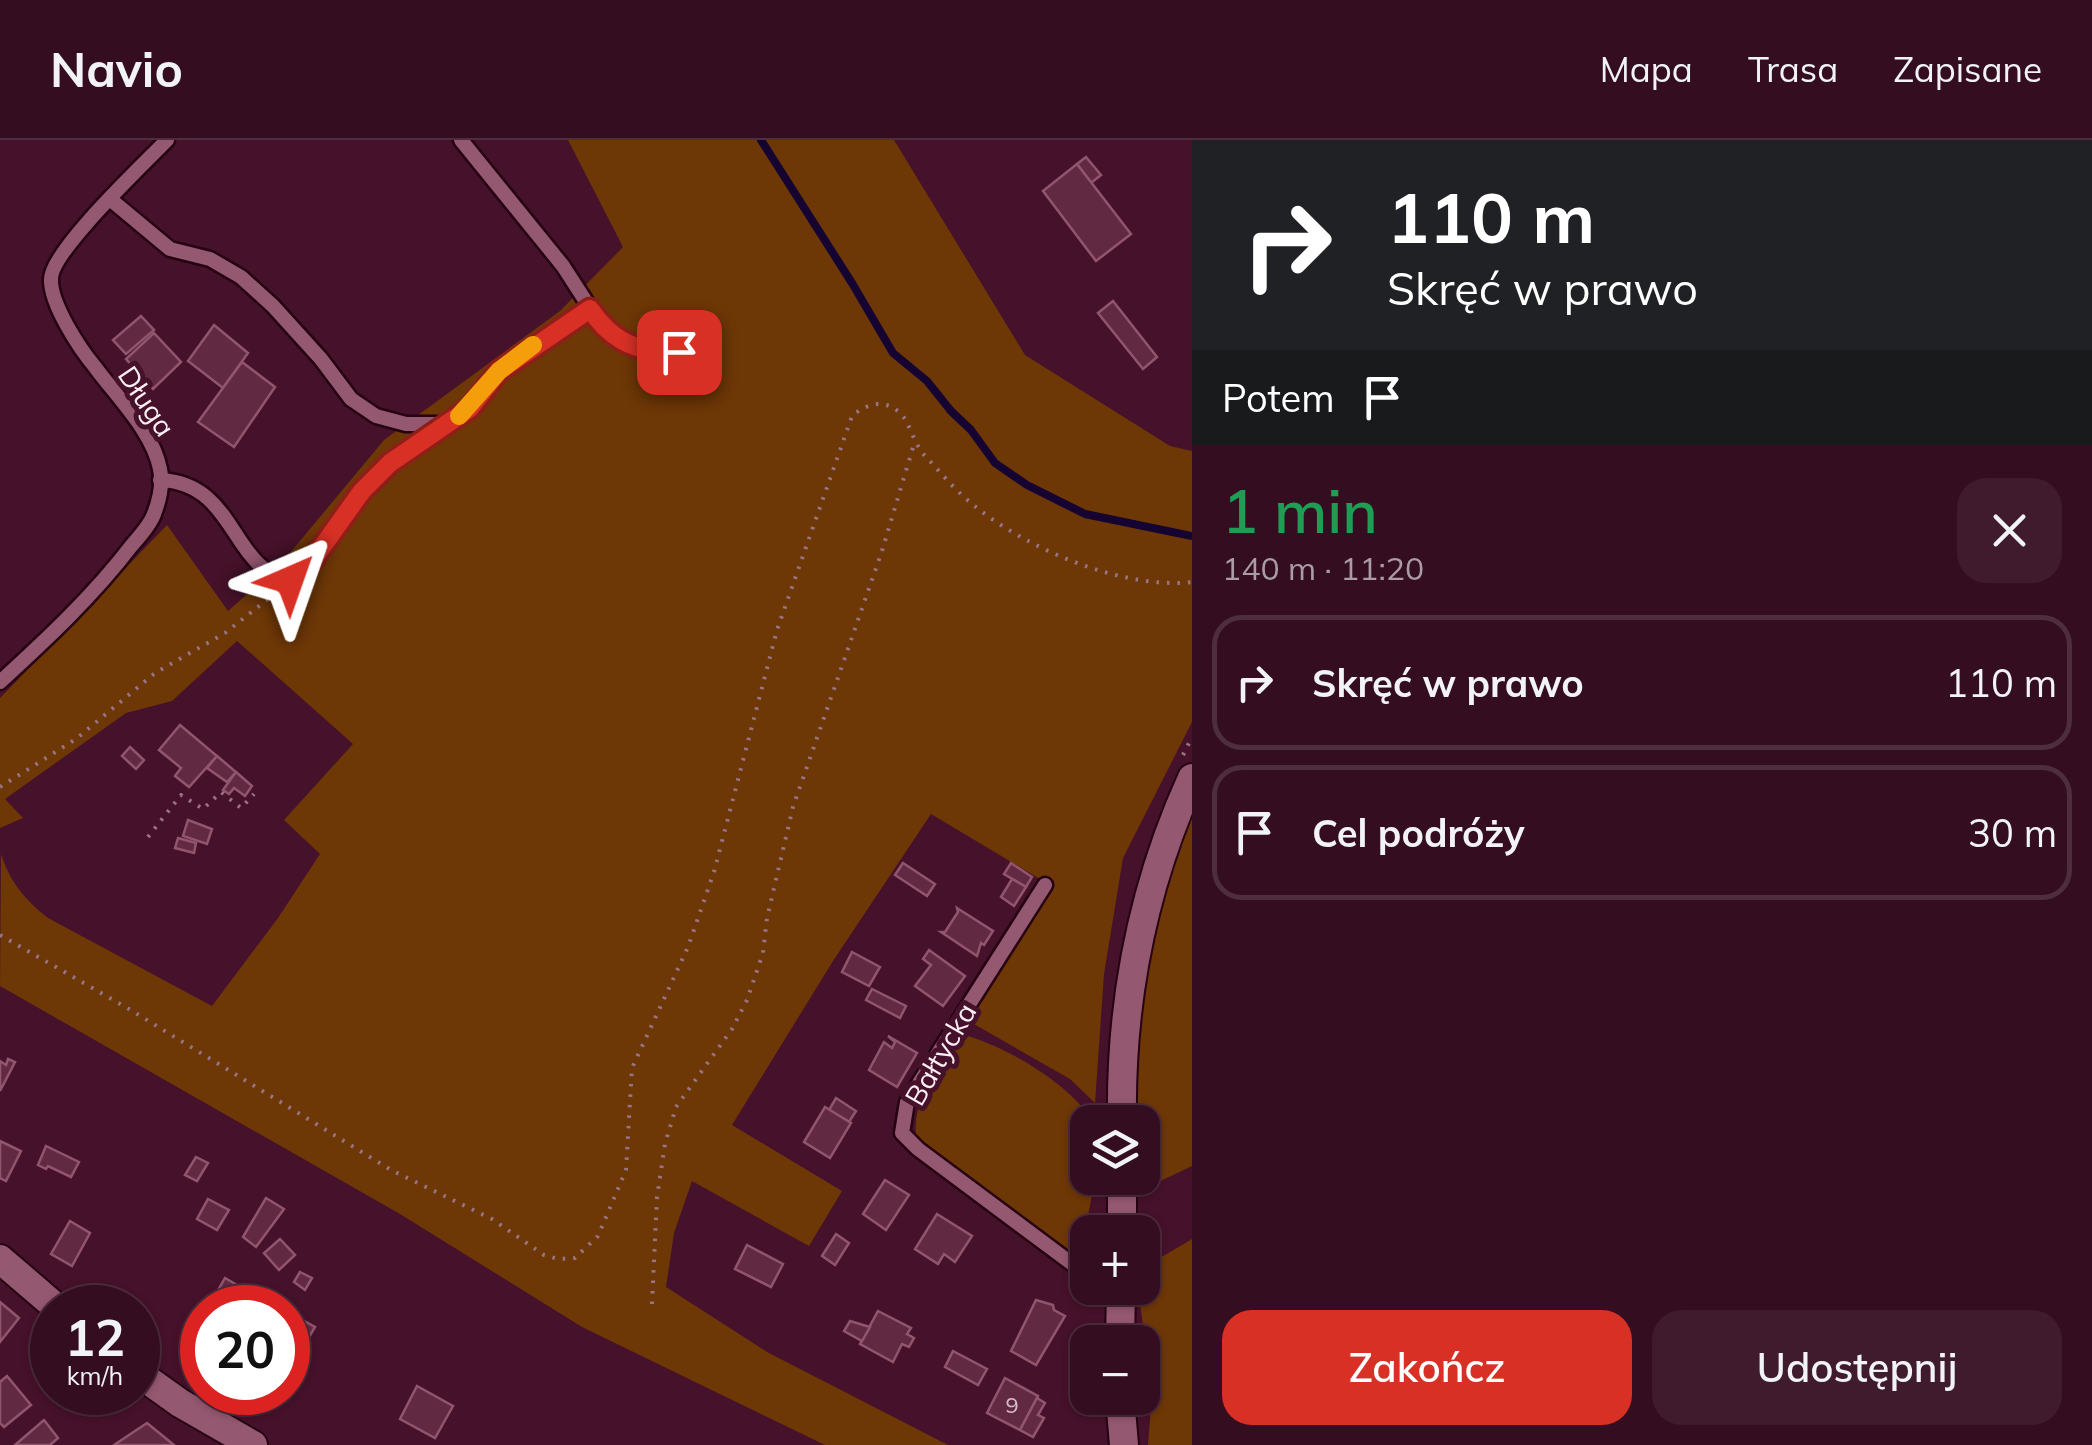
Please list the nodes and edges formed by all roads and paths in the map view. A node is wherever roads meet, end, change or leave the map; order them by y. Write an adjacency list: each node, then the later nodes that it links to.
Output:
1 (167, 140): 3 (lane, Długa)
2 (461, 140): 4 (lane)
3 (110, 199): 6 (lane); 8 (lane, Długa)
4 (590, 309): 5 (lane); 6 (lane)
5 (679, 352)
6 (452, 422): 9 (lane)
7 (914, 444): 10 (path); 17 (path); 22 (path)
8 (160, 480): 9 (lane); 11 (lane, Długa)
9 (290, 580): 13 (path)
10 (1192, 582)
11 (0, 682)
12 (1192, 778): 18 (street)
13 (0, 787)
14 (254, 794): 15 (path)
15 (148, 837)
16 (1045, 884): 20 (lane, Bałtycka)
17 (0, 935)
18 (1123, 1105)
19 (0, 1259): 21 (street)
20 (1070, 1262)
21 (30, 1285)
22 (652, 1304)
23 (160, 1387): 25 (street)
24 (1121, 1415): 26 (street)
25 (240, 1442)
26 (1124, 1445)

